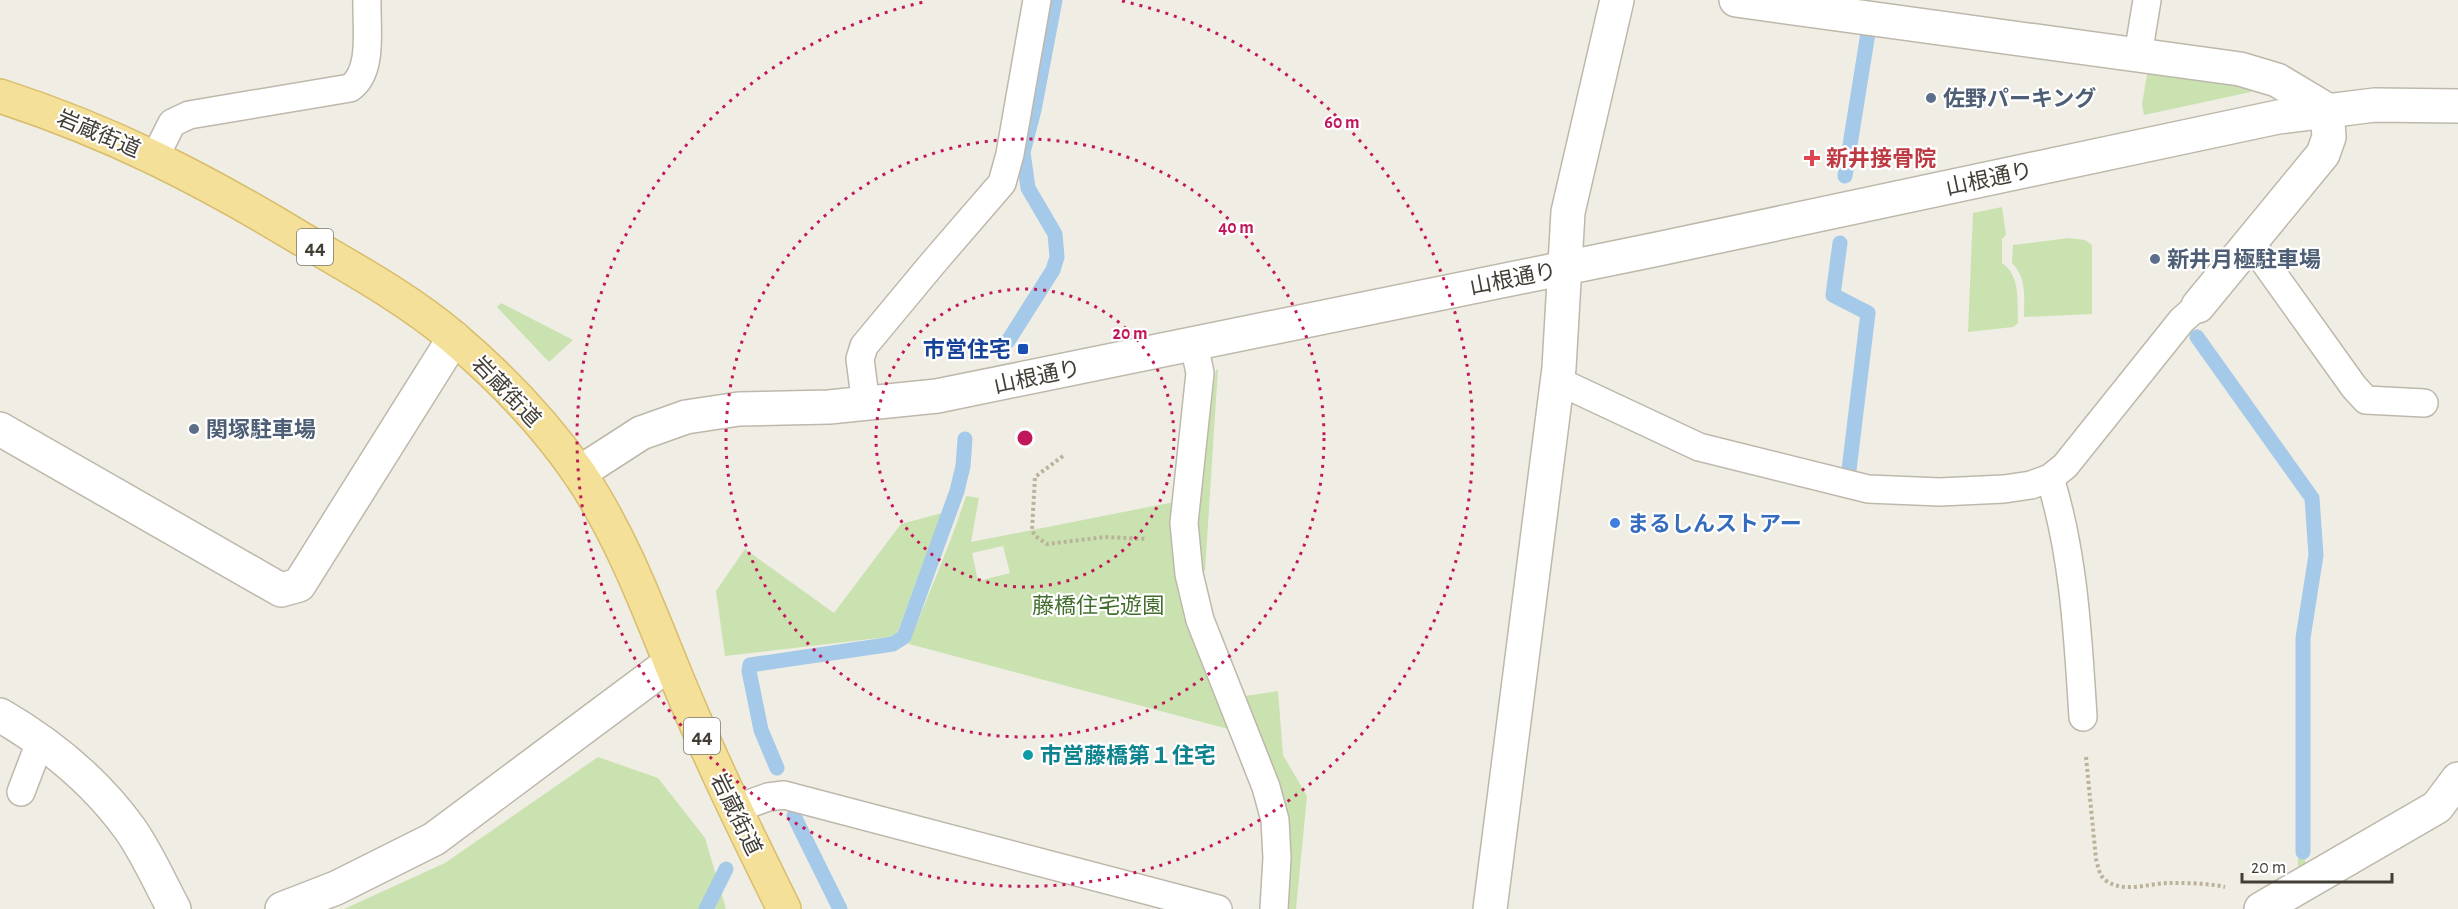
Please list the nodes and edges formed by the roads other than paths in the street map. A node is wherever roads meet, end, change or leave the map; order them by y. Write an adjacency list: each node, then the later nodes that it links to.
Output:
1 (367, 0): 10 (lane)
2 (1036, 0): 18 (lane)
3 (1617, 0): 12 (street)
4 (1736, 0): 6 (street)
5 (2146, 0): 6 (lane)
6 (2138, 55): 9 (street)
7 (0, 96): 10 (main road, 岩蔵街道 / 44)
8 (2458, 106): 9 (street, 山根通り)
9 (2327, 110): 11 (street); 12 (street, 山根通り)
10 (155, 157): 14 (main road, 岩蔵街道 / 44)
11 (2251, 243): 13 (street); 17 (lane)
12 (1564, 268): 15 (street, 山根通り); 16 (street)
13 (2198, 306): 21 (lane)
14 (454, 338): 19 (street); 20 (main road, 岩蔵街道 / 44)
15 (1194, 344): 18 (street, 山根通り); 34 (lane)
16 (1558, 381): 21 (lane); 35 (street)
17 (2424, 403)
18 (866, 405): 20 (street, 山根通り)
19 (0, 429)
20 (579, 473): 22 (main road, 岩蔵街道 / 44)
21 (2050, 478): 24 (lane)
22 (670, 663): 28 (main road, 岩蔵街道 / 44); 31 (street)
23 (0, 715): 25 (street)
24 (2083, 717)
25 (40, 742): 27 (lane); 30 (street)
26 (2458, 779): 29 (street)
27 (21, 792)
28 (735, 809): 32 (main road, 岩蔵街道 / 44); 33 (lane)
29 (2262, 908)
30 (174, 909)
31 (282, 909)
32 (784, 909)
33 (1218, 909)
34 (1274, 909)
35 (1490, 909)

